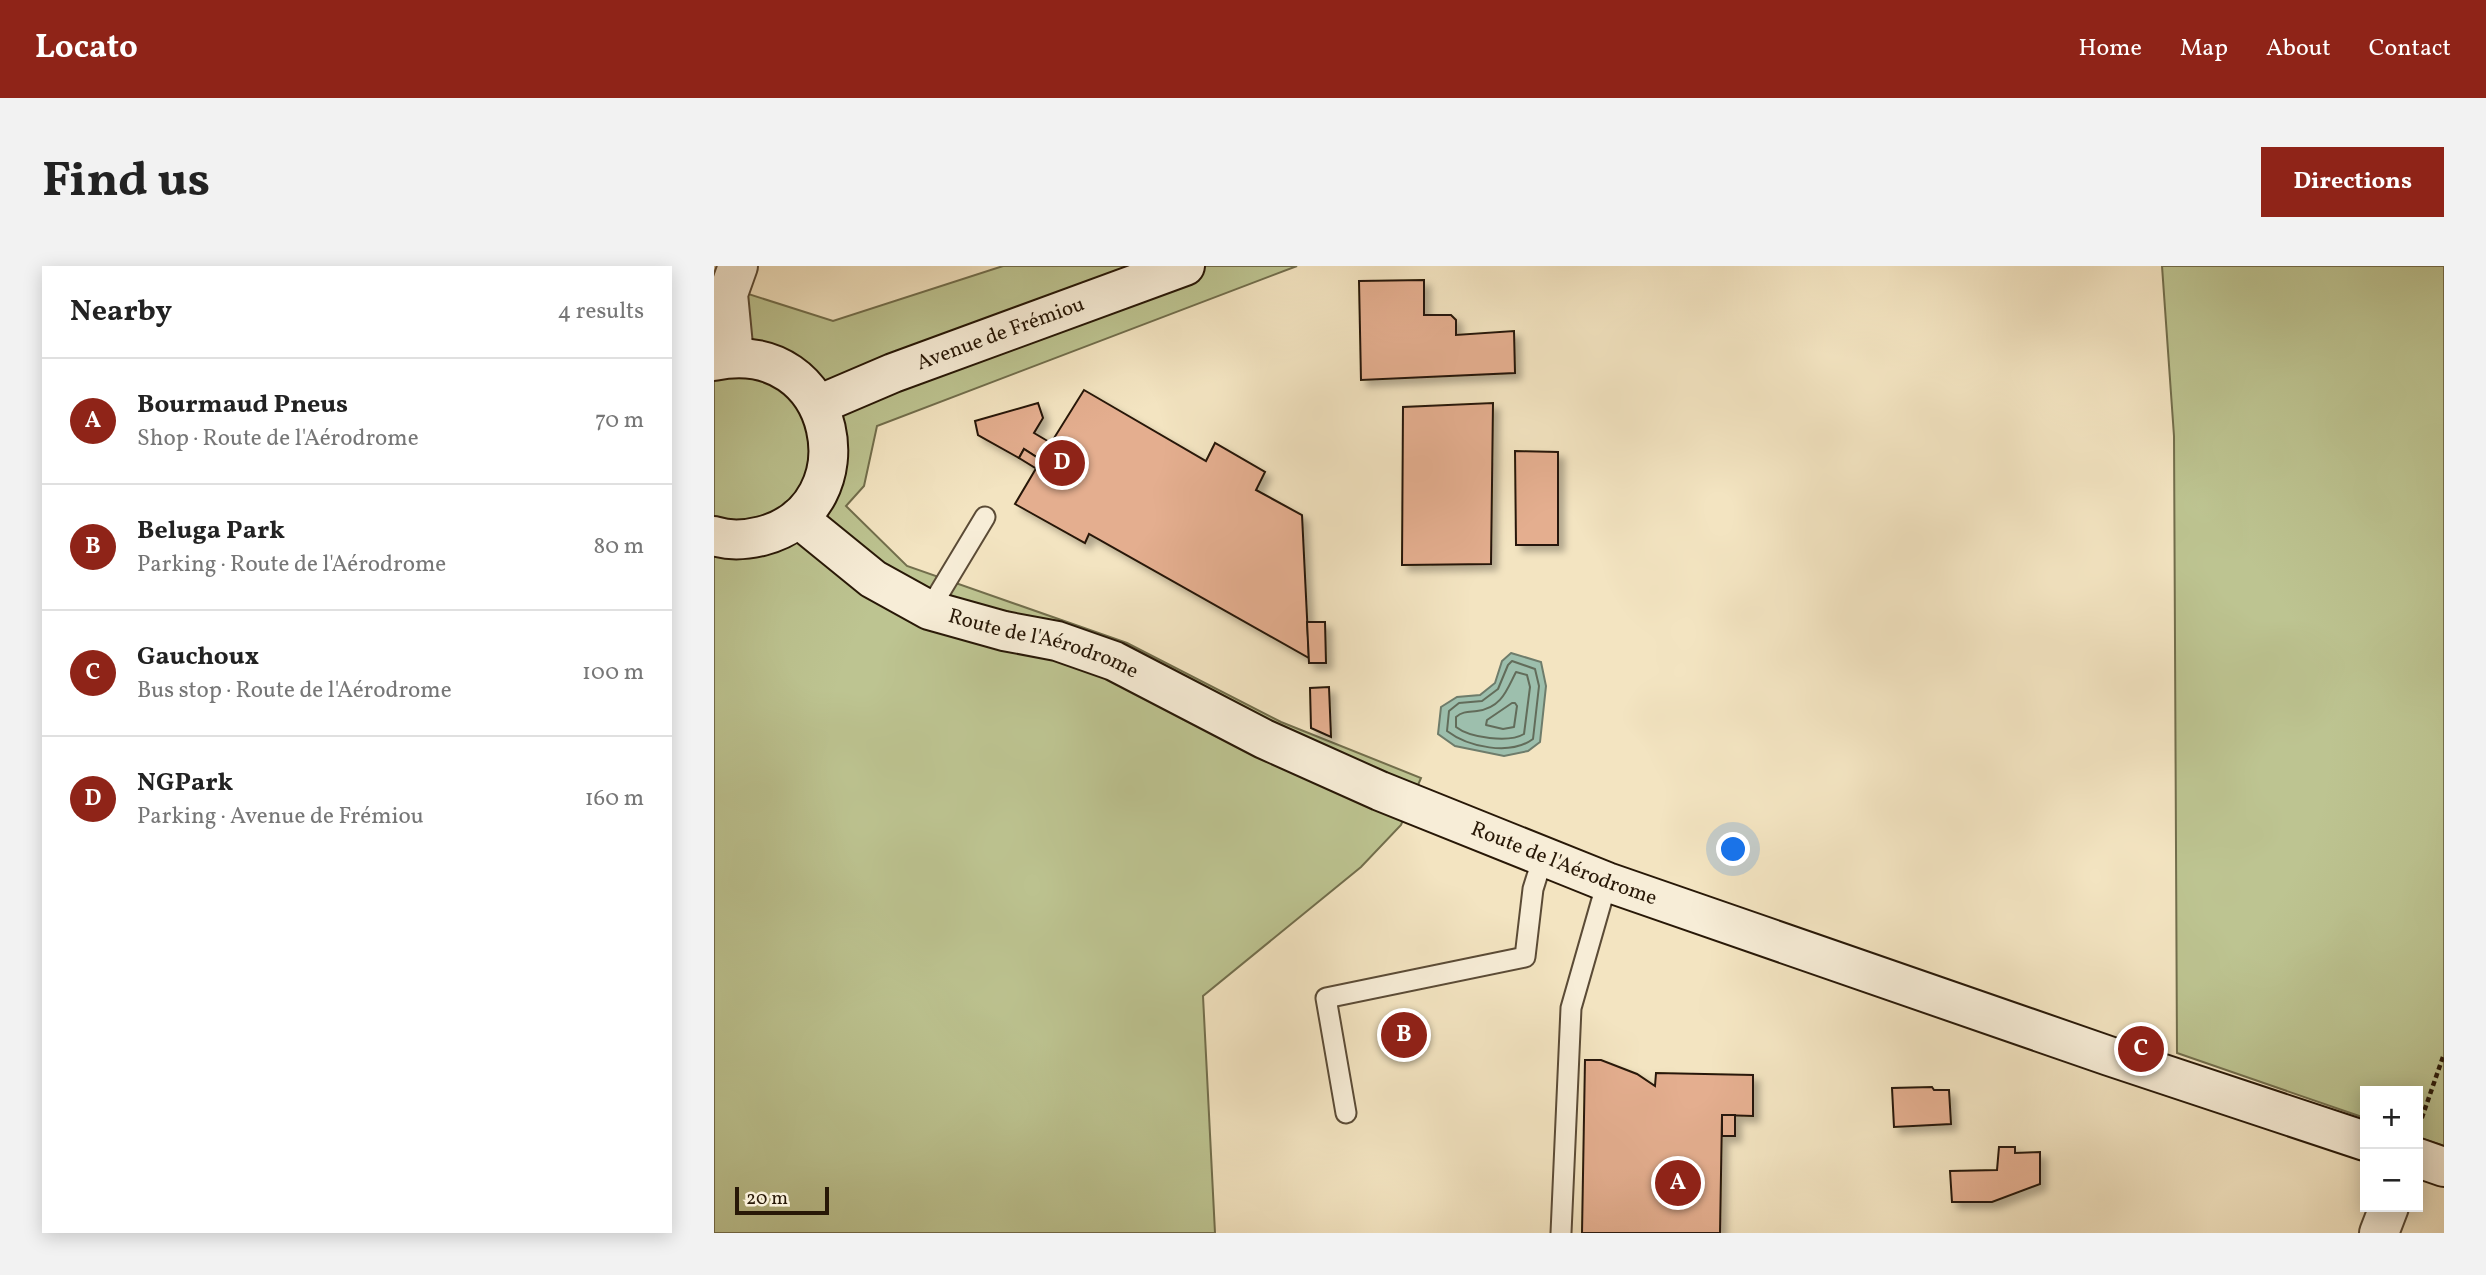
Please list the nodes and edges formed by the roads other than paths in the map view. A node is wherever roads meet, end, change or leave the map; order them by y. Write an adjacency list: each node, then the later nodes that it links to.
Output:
1 (738, 266): 3 (street)
2 (1185, 266): 4 (street, Avenue de Frémiou)
3 (724, 358): 4 (street)
4 (818, 405): 6 (street)
5 (985, 517): 8 (lane)
6 (798, 518): 7 (street); 8 (street, Route de l'Aérodrome)
7 (714, 536)
8 (929, 610): 9 (street, Route de l'Aérodrome)
9 (1543, 857): 10 (street, Route de l'Aérodrome); 11 (lane)
10 (1607, 882): 12 (street, Route de l'Aérodrome); 16 (lane)
11 (1346, 1113)
12 (2360, 1139)
13 (2423, 1160): 14 (street)
14 (2444, 1167)
15 (2387, 1212): 17 (street)
16 (1561, 1233)
17 (2379, 1233)

